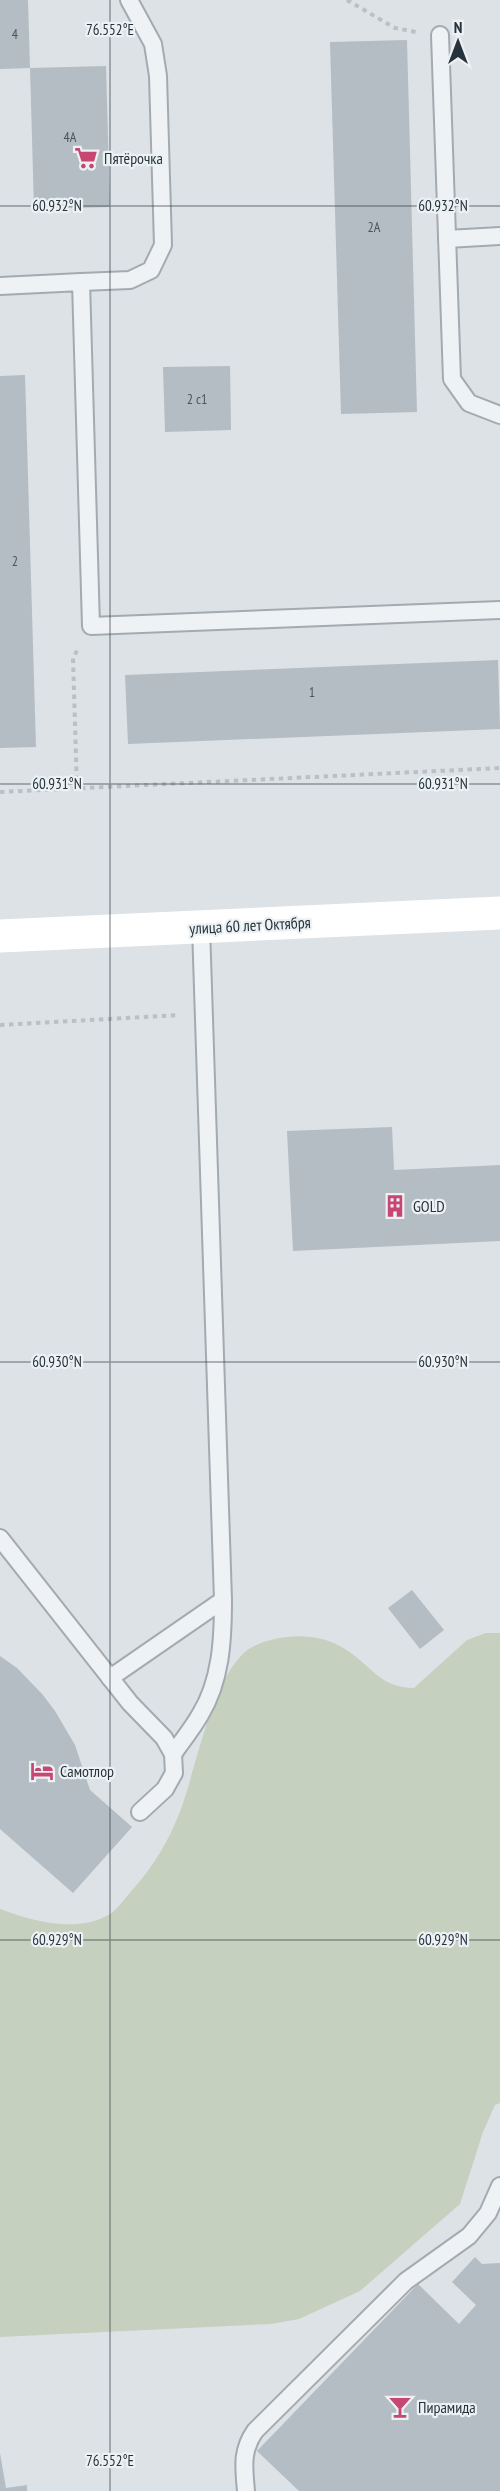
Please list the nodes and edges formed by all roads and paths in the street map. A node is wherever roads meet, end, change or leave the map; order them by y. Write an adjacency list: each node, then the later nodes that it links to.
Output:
1 (129, 0): 6 (lane)
2 (347, 0): 3 (path)
3 (440, 35): 5 (lane)
4 (500, 236): 5 (lane)
5 (447, 239): 8 (lane)
6 (81, 282): 7 (lane); 10 (lane)
7 (0, 286)
8 (500, 415)
9 (500, 610): 10 (lane)
10 (92, 626): 12 (path)
11 (500, 768): 12 (path)
12 (76, 789): 13 (path)
13 (0, 792)
14 (500, 913): 15 (main road, улица 60 лет Октября)
15 (201, 927): 16 (main road, улица 60 лет Октября); 17 (lane)
16 (0, 936)
17 (203, 1013): 18 (path); 20 (lane)
18 (0, 1024)
19 (0, 1538): 21 (lane)
20 (223, 1600): 21 (lane); 22 (lane)
21 (110, 1678): 22 (lane)
22 (173, 1754): 23 (lane)
23 (140, 1812)
24 (500, 2186): 25 (lane)
25 (246, 2491)

